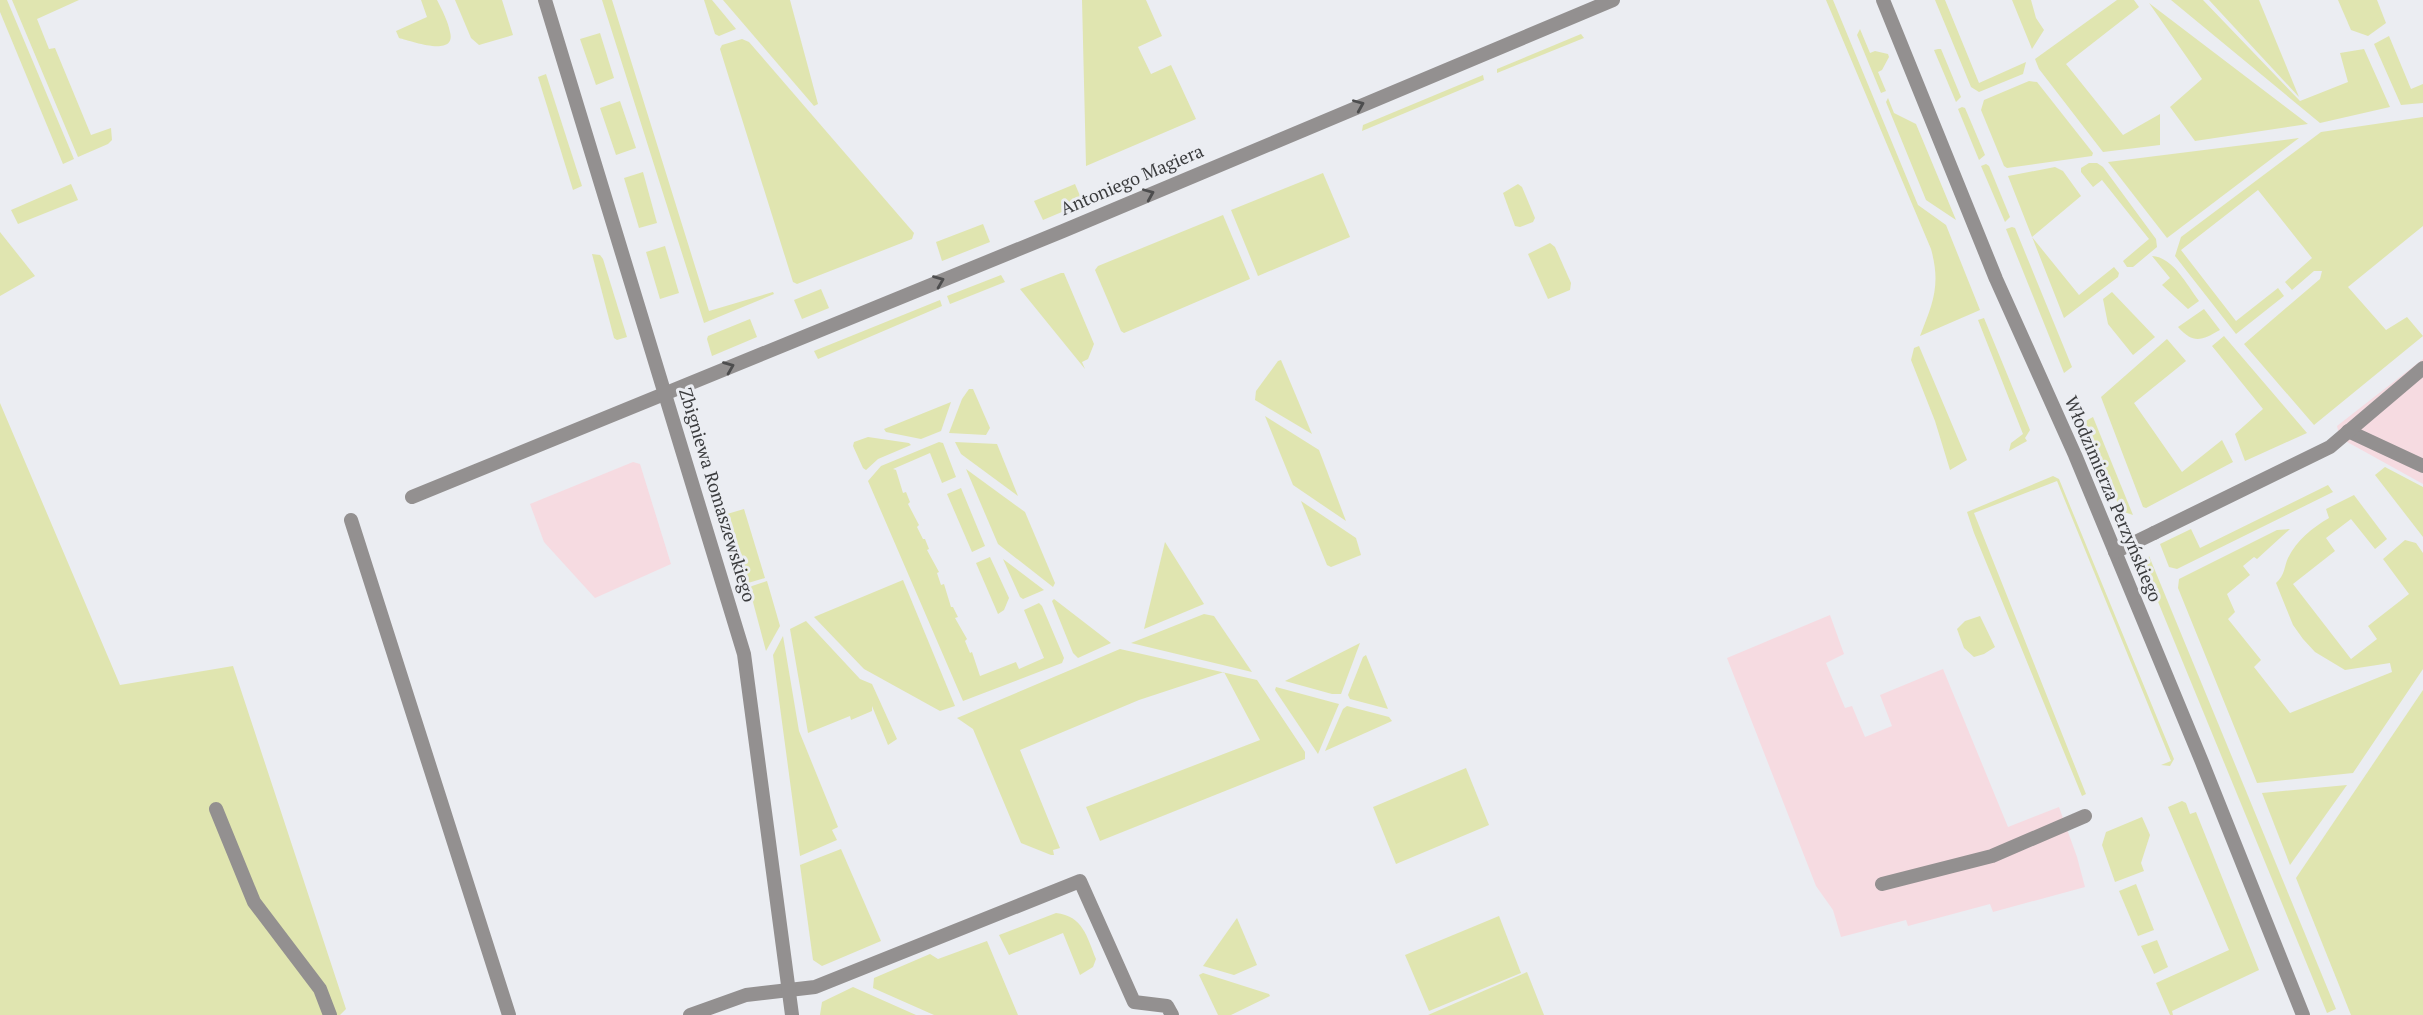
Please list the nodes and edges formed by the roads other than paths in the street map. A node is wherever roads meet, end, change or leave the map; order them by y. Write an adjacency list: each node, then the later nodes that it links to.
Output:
1 (545, 0): 5 (street, Zbigniewa Romaszewskiego)
2 (1613, 0): 5 (street, Antoniego Magiera, one-way to 2)
3 (1883, 0): 10 (street, Włodzimierza Perzyńskiego)
4 (2423, 368): 6 (street)
5 (666, 395): 8 (street, Antoniego Magiera); 14 (street, Zbigniewa Romaszewskiego)
6 (2348, 431): 7 (street); 10 (street)
7 (2423, 466)
8 (412, 497)
9 (351, 520): 16 (street)
10 (2115, 552): 20 (street, Włodzimierza Perzyńskiego)
11 (216, 809): 15 (street)
12 (2085, 816): 13 (street)
13 (1882, 884)
14 (787, 990): 17 (street); 18 (street, Zbigniewa Romaszewskiego); 19 (street)
15 (330, 1015)
16 (509, 1015)
17 (690, 1015)
18 (792, 1015)
19 (1172, 1015)
20 (2303, 1015)

